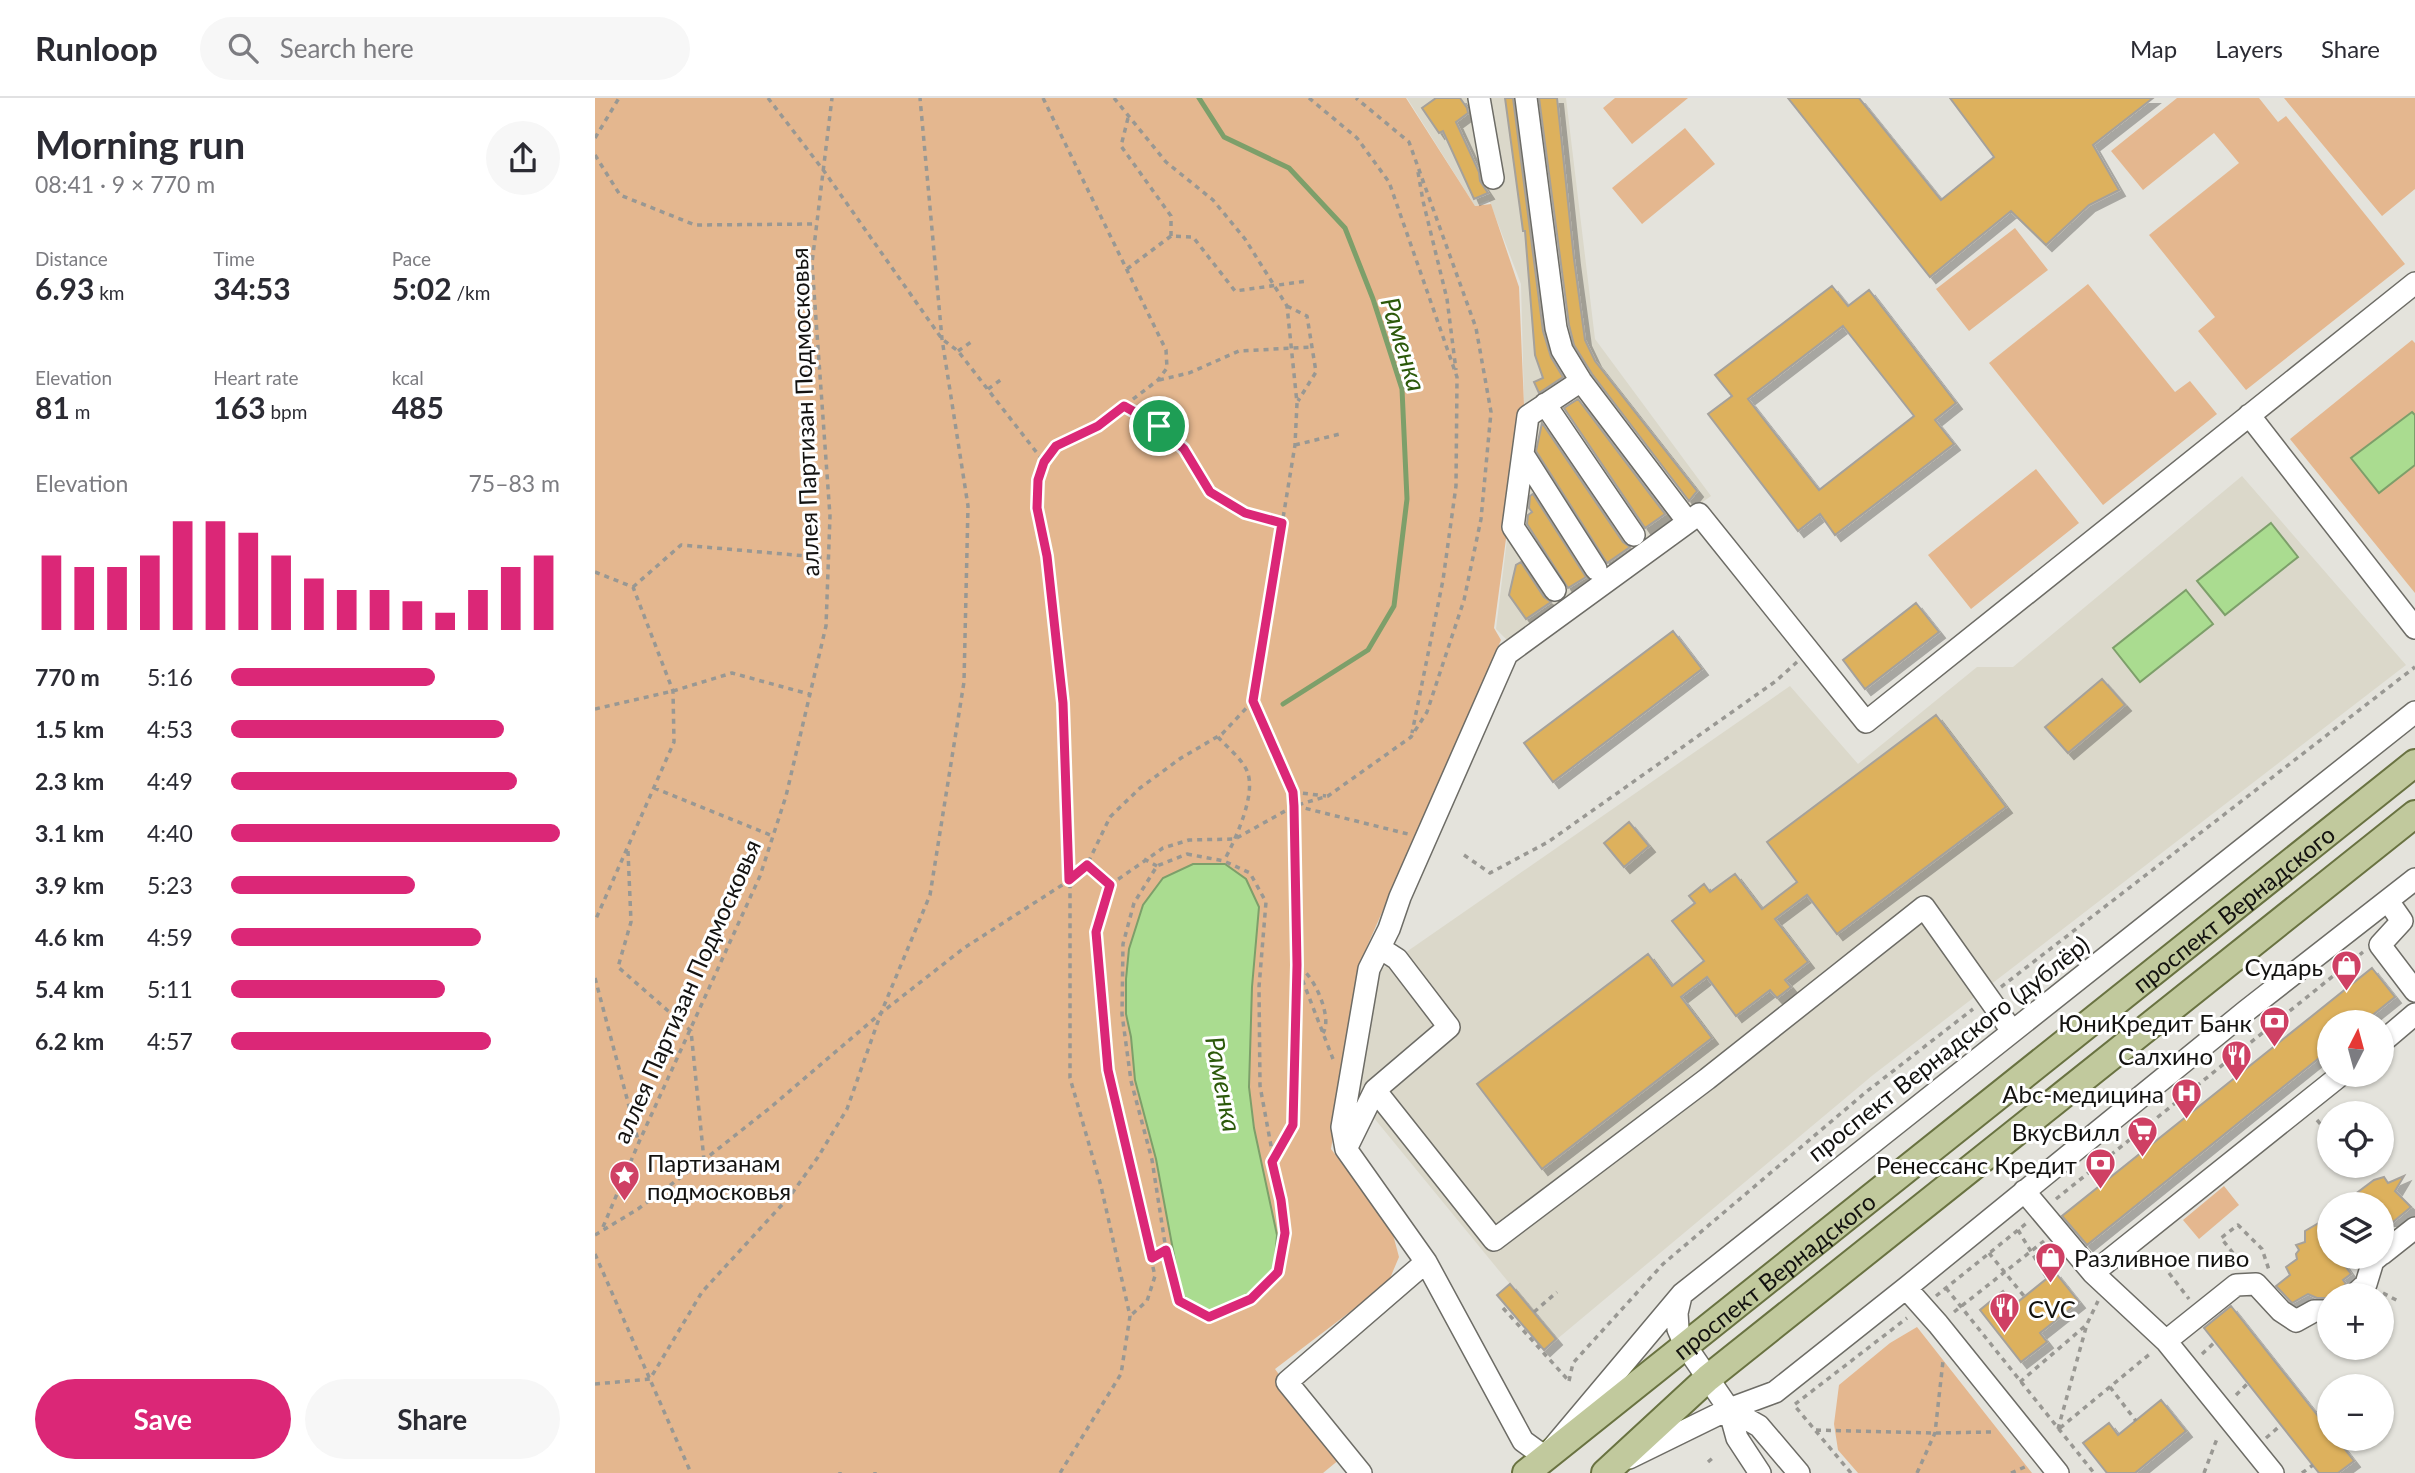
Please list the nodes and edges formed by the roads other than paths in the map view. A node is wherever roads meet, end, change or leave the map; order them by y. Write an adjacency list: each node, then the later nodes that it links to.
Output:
1 (1479, 98): 3 (street)
2 (1526, 98): 5 (street)
3 (1493, 178)
4 (2415, 283): 7 (street)
5 (1581, 380): 6 (street); 9 (street)
6 (1545, 404): 8 (street); 10 (street)
7 (2249, 415): 9 (street); 13 (street)
8 (1524, 456): 11 (street); 12 (street)
9 (1689, 522): 19 (street)
10 (1634, 535)
11 (1596, 569)
12 (1555, 590)
13 (2415, 628)
14 (2415, 712): 22 (street, проспект Вернадского (дублёр))
15 (2415, 763): 36 (main road, проспект Вернадского)
16 (2415, 814): 37 (main road, проспект Вернадского)
17 (2415, 879): 18 (street)
18 (2388, 901): 20 (street); 27 (street)
19 (1380, 948): 25 (street); 26 (street)
20 (2415, 991)
21 (2415, 1014): 23 (street)
22 (2012, 1031): 25 (street); 33 (street, проспект Вернадского (дублёр))
23 (2394, 1032)
24 (2326, 1087): 31 (street)
25 (1375, 1090): 26 (street)
26 (1346, 1149): 30 (street)
27 (2024, 1191): 31 (street); 32 (street)
28 (2415, 1228): 29 (street)
29 (2394, 1244)
30 (1426, 1262): 39 (street); 41 (street)
31 (2099, 1279): 35 (street)
32 (1906, 1288): 38 (street); 44 (street)
33 (1682, 1293): 36 (street); 39 (street, проспект Вернадского (дублёр))
34 (2317, 1311): 35 (street)
35 (2166, 1341): 45 (street)
36 (1685, 1345): 37 (street); 39 (main road, проспект Вернадского)
37 (1708, 1378): 38 (street); 40 (main road, проспект Вернадского)
38 (1729, 1409): 40 (street); 42 (street); 43 (street)
39 (1535, 1465)
40 (1611, 1468)
41 (1361, 1473)
42 (1760, 1473)
43 (1799, 1473)
44 (2058, 1473)
45 (2273, 1473)

